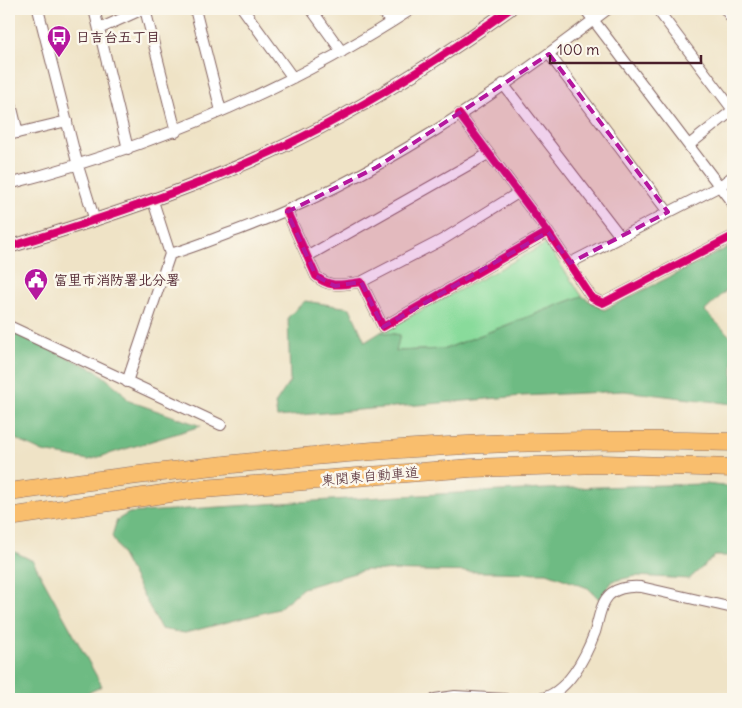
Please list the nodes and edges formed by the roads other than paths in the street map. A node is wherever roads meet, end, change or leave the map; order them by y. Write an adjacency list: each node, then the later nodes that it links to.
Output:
1 (38, 9): 26 (street)
2 (94, 9): 17 (street)
3 (144, 9): 17 (street); 27 (street)
4 (195, 9): 24 (street)
5 (243, 9): 20 (street)
6 (311, 9): 18 (street)
7 (380, 9): 16 (street)
8 (412, 9): 16 (street)
9 (510, 9): 37 (street)
10 (585, 9): 14 (street)
11 (608, 9): 14 (street)
12 (657, 9): 23 (street)
13 (725, 9): 15 (street)
14 (594, 20): 19 (street); 29 (street)
15 (733, 20)
16 (391, 22): 18 (street)
17 (99, 29): 30 (street)
18 (342, 52): 20 (street)
19 (549, 54): 21 (street); 40 (street)
20 (293, 78): 24 (street)
21 (503, 84): 25 (street); 43 (street)
22 (9, 96): 28 (street)
23 (733, 110): 29 (street)
24 (221, 111): 27 (street)
25 (459, 114): 31 (street); 39 (street)
26 (68, 121): 28 (street); 32 (street)
27 (176, 132): 30 (street)
28 (13, 134)
29 (689, 145): 35 (street)
30 (128, 149): 32 (street)
31 (488, 154): 36 (street); 47 (street)
32 (78, 166): 34 (street); 41 (street)
33 (733, 176): 35 (street)
34 (9, 184)
35 (720, 186): 38 (street); 40 (street)
36 (518, 193): 42 (street); 49 (street)
37 (153, 201): 41 (street); 46 (street)
38 (733, 204)
39 (287, 212): 46 (street); 47 (street)
40 (668, 212): 43 (street)
41 (95, 221): 45 (street)
42 (548, 232): 48 (street); 49 (street)
43 (620, 236): 48 (street)
44 (733, 236): 48 (street)
45 (9, 247)
46 (170, 254): 51 (street)
47 (308, 256): 49 (street)
48 (570, 263)
49 (362, 282)
50 (9, 326): 51 (street)
51 (127, 382): 52 (street)
52 (221, 425)
53 (733, 442): 55 (highway, 東関東自動車道)
54 (733, 468): 56 (highway, 東関東自動車道)
55 (9, 492)
56 (9, 517)
57 (733, 608): 60 (street)
58 (435, 699): 59 (street)
59 (505, 699)
60 (538, 699)

